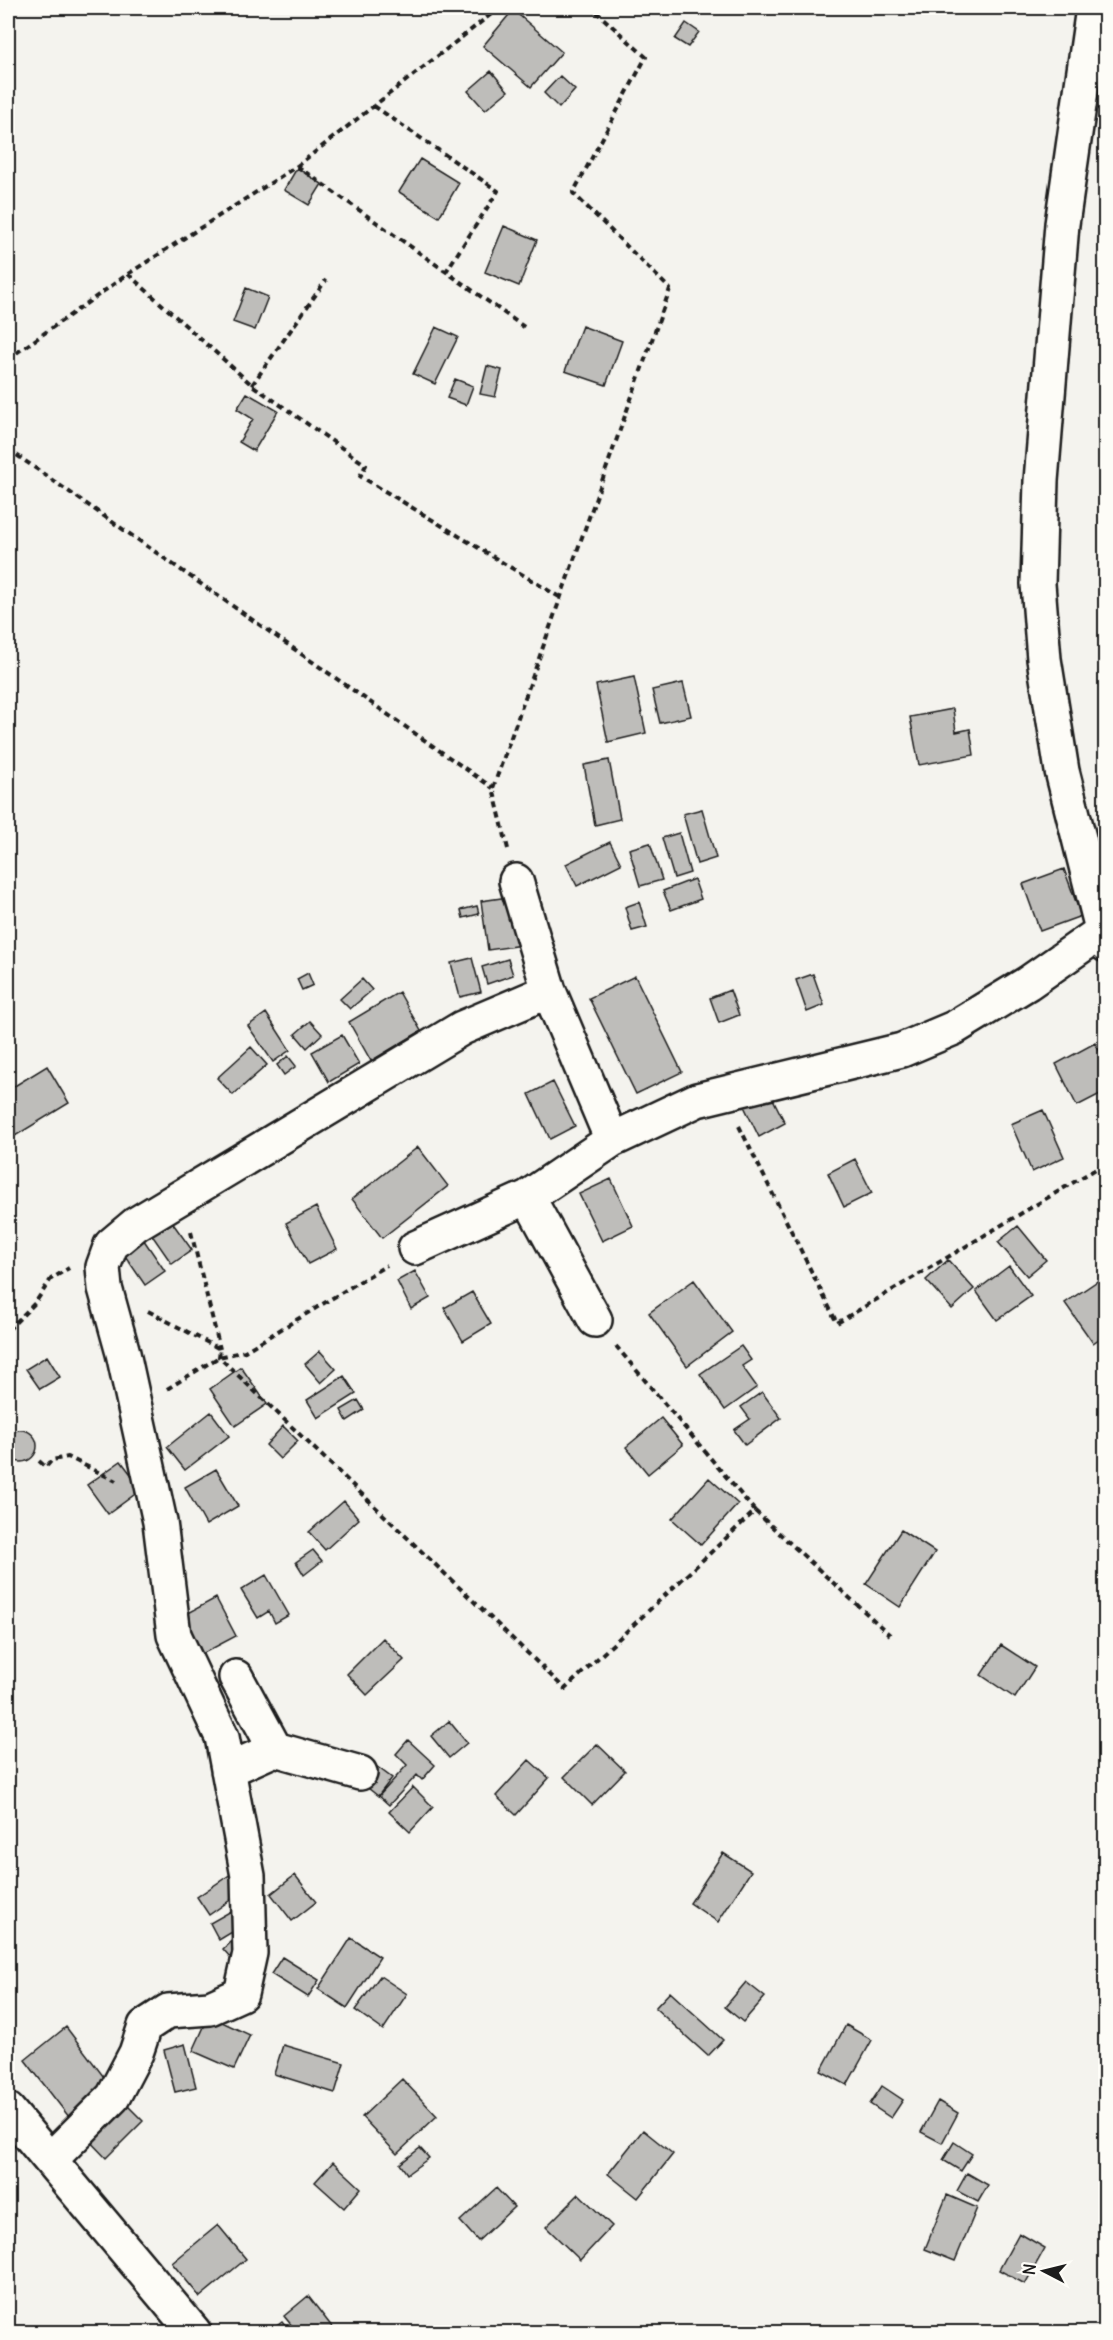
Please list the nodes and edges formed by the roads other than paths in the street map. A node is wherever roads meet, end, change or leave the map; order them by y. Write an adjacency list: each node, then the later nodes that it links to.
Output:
1 (1093, 8): 3 (street)
2 (516, 881): 4 (street)
3 (1103, 939): 5 (street)
4 (549, 991): 5 (street); 11 (street)
5 (612, 1140): 6 (street)
6 (528, 1197): 7 (street); 8 (street)
7 (415, 1248)
8 (595, 1320)
9 (236, 1677): 10 (street)
10 (275, 1749): 11 (street); 12 (street)
11 (228, 1770): 14 (street)
12 (360, 1773)
13 (8, 2110): 14 (street)
14 (51, 2159): 15 (street)
15 (194, 2332)

